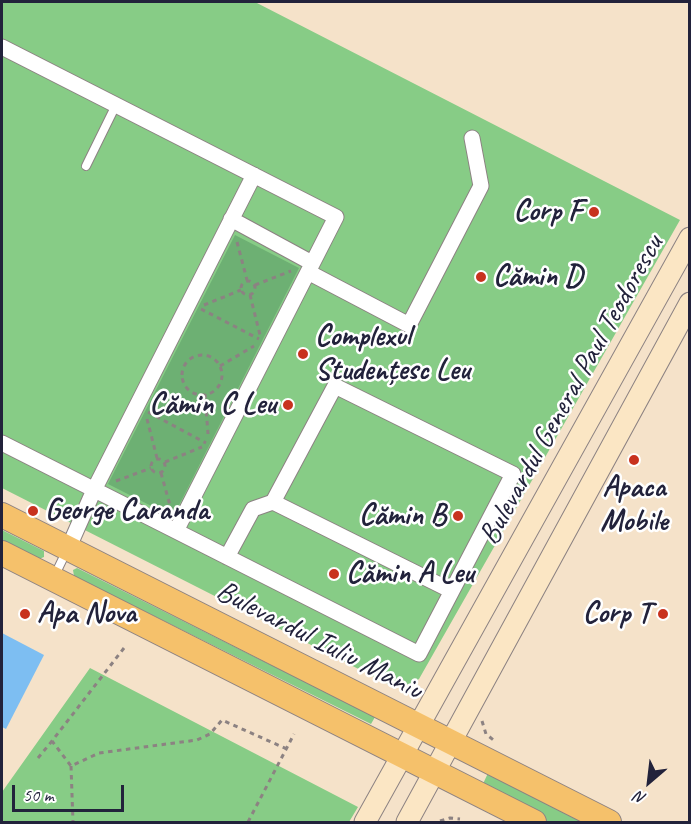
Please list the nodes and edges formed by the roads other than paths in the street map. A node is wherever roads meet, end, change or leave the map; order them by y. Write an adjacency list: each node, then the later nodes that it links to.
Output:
1 (2, 47): 2 (street)
2 (116, 105): 4 (lane); 5 (street)
3 (472, 138): 8 (street)
4 (86, 166)
5 (254, 174): 6 (street); 8 (street)
6 (231, 219): 8 (street); 11 (street)
7 (690, 238): 20 (main road, Bulevardul General Paul Teodorescu)
8 (310, 268): 14 (street)
9 (690, 303): 21 (main road, Bulevardul General Paul Teodorescu)
10 (2, 443): 11 (street)
11 (94, 490): 14 (street); 15 (street)
12 (273, 502): 17 (street); 19 (street); 19 (street)
13 (2, 515): 15 (main road, Bulevardul Iuliu Maniu)
14 (176, 531): 17 (street)
15 (68, 549): 18 (lane); 20 (main road, Bulevardul Iuliu Maniu)
16 (2, 553): 18 (main road)
17 (228, 557): 19 (street)
18 (53, 579): 22 (main road)
19 (452, 591)
20 (418, 727): 21 (main road, Bulevardul Iuliu Maniu); 22 (main road, Bulevardul General Paul Teodorescu)
21 (451, 743): 23 (main road, Bulevardul General Paul Teodorescu); 27 (main road, Bulevardul Iuliu Maniu)
22 (402, 757): 23 (main road); 24 (main road, Bulevardul General Paul Teodorescu)
23 (435, 773): 25 (main road, Bulevardul General Paul Teodorescu); 26 (main road)
24 (365, 822)
25 (407, 822)
26 (534, 822)
27 (609, 822)

